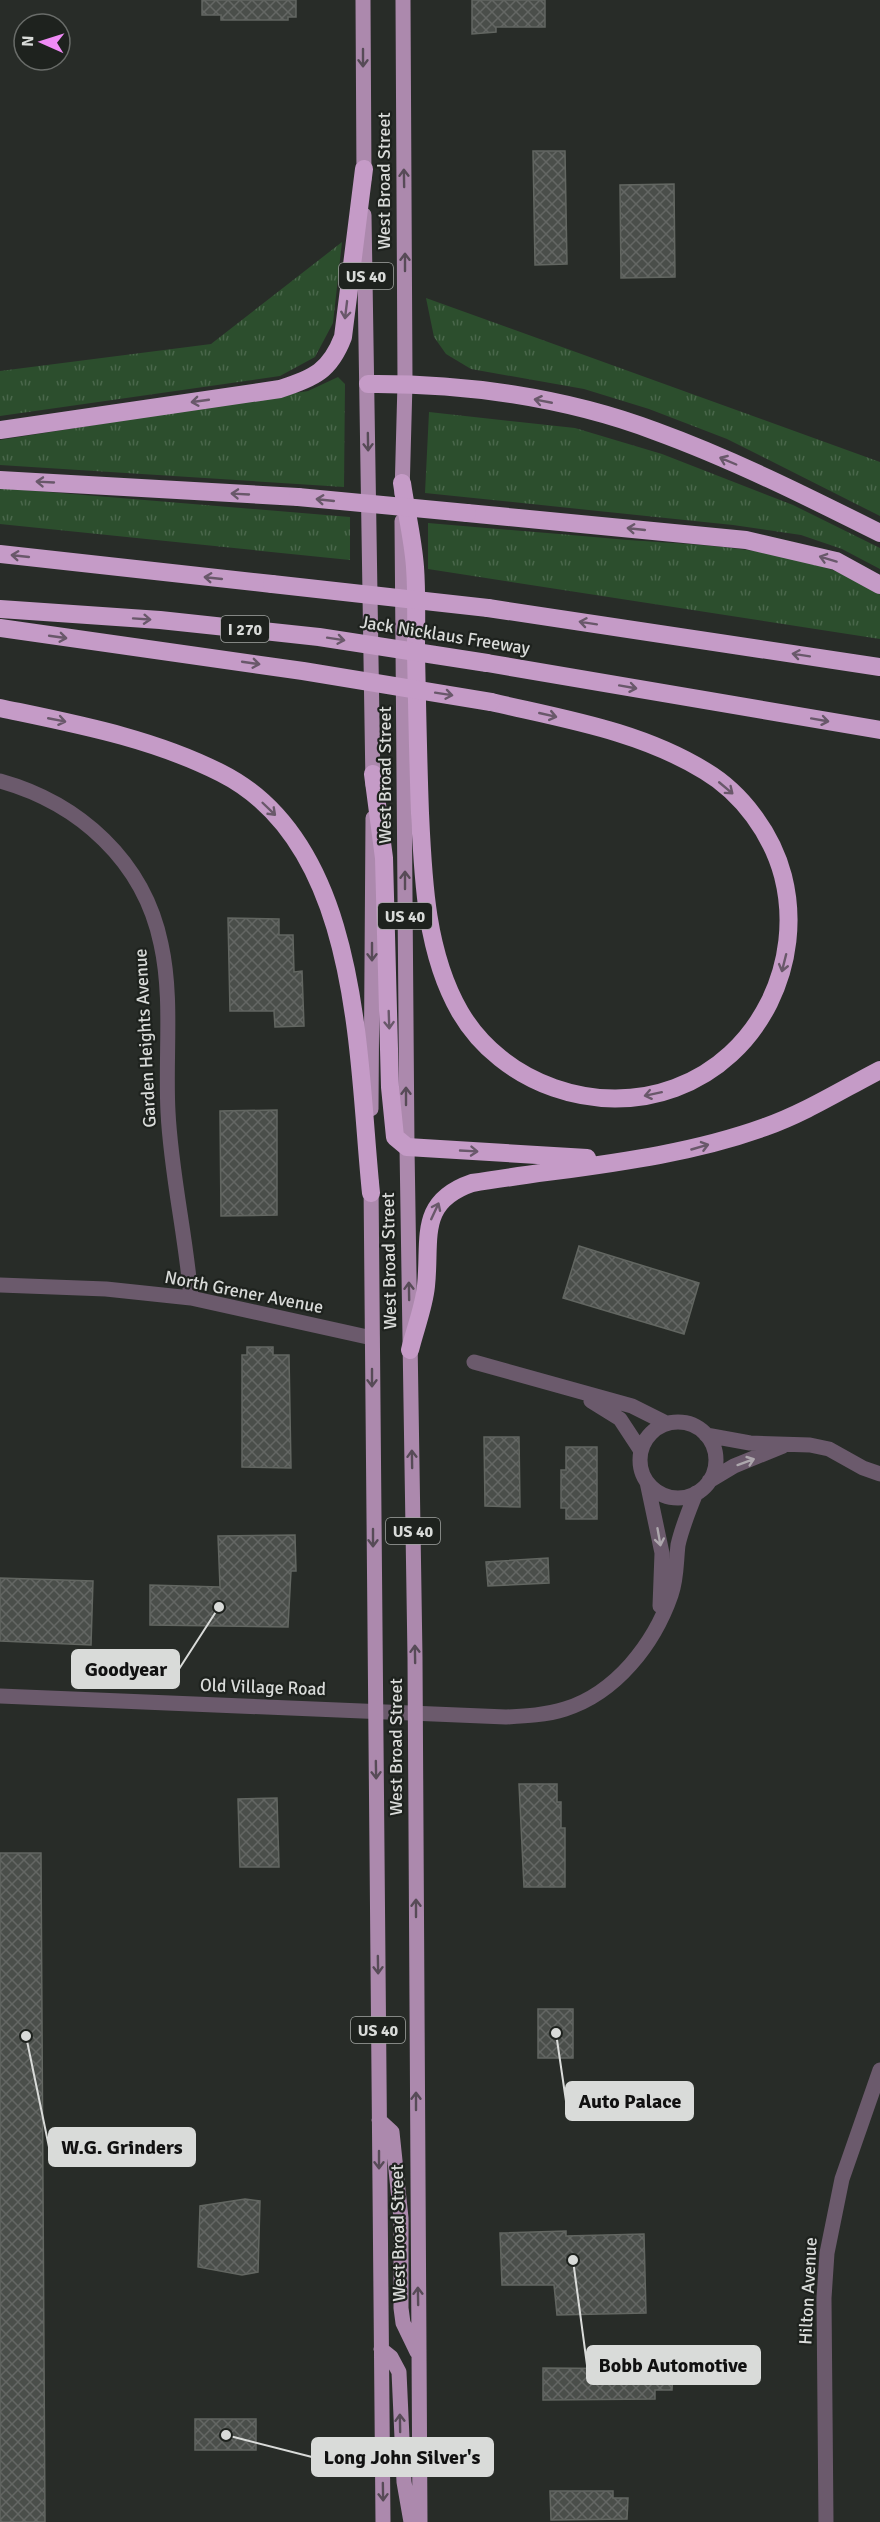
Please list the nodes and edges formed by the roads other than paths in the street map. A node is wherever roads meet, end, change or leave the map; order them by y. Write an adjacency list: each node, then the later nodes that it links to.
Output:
1 (363, 0): 3 (main road, West Broad Street / US 40, one-way to 3)
2 (403, 0): 4 (main road, West Broad Street / US 40, one-way to 2)
3 (364, 168): 5 (main road, West Broad Street / US 40); 6 (highway, one-way to 6)
4 (405, 383): 5 (highway); 8 (main road, West Broad Street / US 40); 9 (highway, one-way to 4)
5 (368, 384): 17 (main road, West Broad Street / US 40, one-way to 17)
6 (0, 430)
7 (0, 480): 11 (highway, one-way to 7, bridge)
8 (402, 483): 13 (highway, one-way to 8, bridge); 22 (main road, West Broad Street / US 40, one-way to 8)
9 (880, 533)
10 (0, 554): 14 (highway, Jack Nicklaus Freeway, one-way to 10, bridge)
11 (880, 585)
12 (0, 609): 16 (highway, Jack Nicklaus Freeway / I 270, one-way to 16, bridge)
13 (0, 628)
14 (880, 667)
15 (0, 708): 24 (highway, one-way to 24)
16 (880, 730)
17 (373, 774): 22 (highway, one-way to 22); 24 (main road, West Broad Street / US 40, one-way to 24)
18 (0, 781): 26 (street, Garden Heights Avenue)
19 (880, 1060): 21 (highway)
20 (880, 1070): 21 (highway)
21 (854, 1083): 23 (highway, one-way to 21)
22 (407, 1147): 23 (highway, one-way to 23); 28 (main road, West Broad Street / US 40, one-way to 22)
23 (621, 1161): 28 (highway, one-way to 23)
24 (371, 1193): 27 (main road, West Broad Street / US 40)
25 (0, 1285): 26 (street, North Grener Avenue)
26 (191, 1298): 27 (street, North Grener Avenue)
27 (372, 1338): 41 (main road, West Broad Street / US 40, one-way to 41)
28 (410, 1350): 42 (main road, West Broad Street / US 40, one-way to 28)
29 (474, 1362): 30 (street)
30 (573, 1391): 31 (street); 34 (street)
31 (666, 1423): 32 (street); 34 (street)
32 (706, 1435): 33 (street); 37 (street)
33 (783, 1446): 35 (street); 37 (street, one-way to 33)
34 (641, 1451): 36 (street)
35 (880, 1474)
36 (646, 1480): 38 (street); 39 (street, one-way to 39)
37 (709, 1481): 38 (street)
38 (696, 1493): 39 (street, Old Village Road)
39 (658, 1624): 42 (street, Old Village Road)
40 (0, 1696): 41 (street, Old Village Road)
41 (375, 1711): 42 (street, Old Village Road); 44 (main road, West Broad Street / US 40, one-way to 44)
42 (415, 1713): 46 (main road, West Broad Street / US 40, one-way to 42)
43 (880, 2070): 50 (street, Hilton Avenue)
44 (379, 2120): 45 (main road, West Broad Street / US 40, one-way to 45); 46 (main road)
45 (381, 2349): 47 (main road, West Broad Street / US 40, one-way to 47); 48 (main road, one-way to 45)
46 (419, 2355): 49 (main road, West Broad Street / US 40)
47 (383, 2522)
48 (411, 2522)
49 (420, 2522)
50 (826, 2522)

